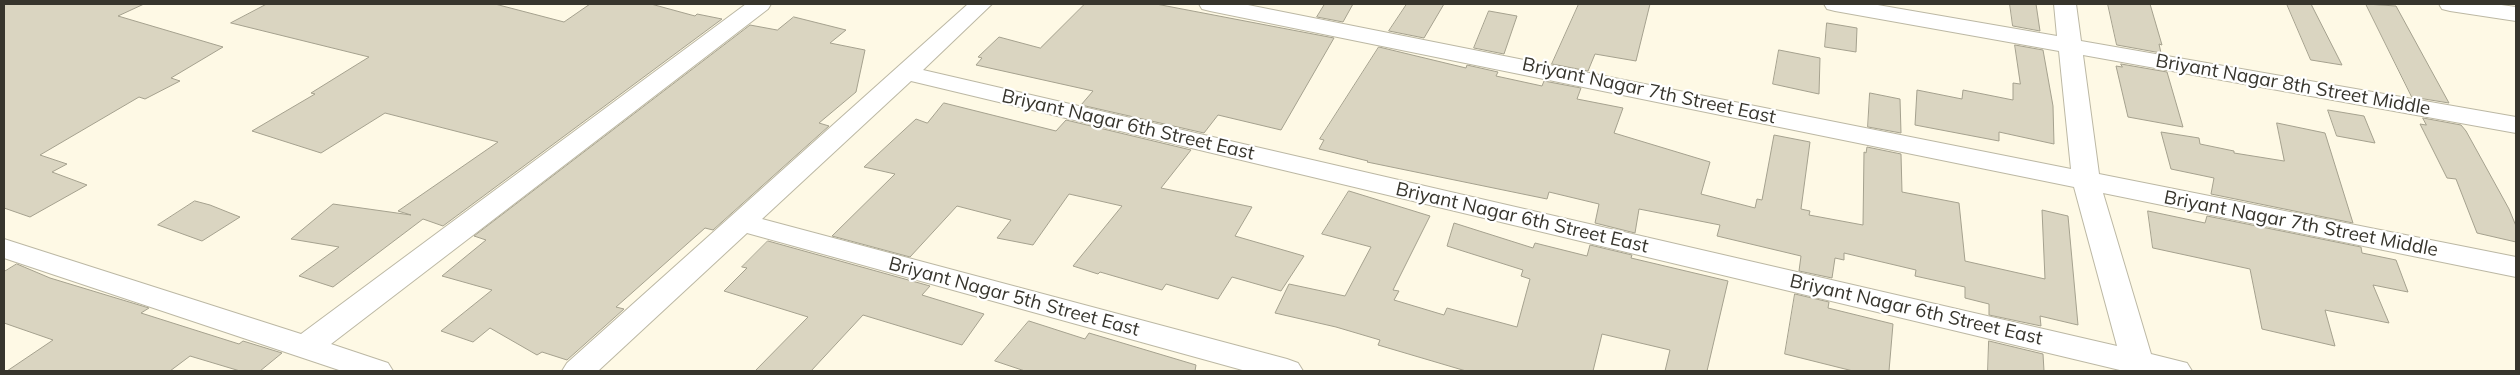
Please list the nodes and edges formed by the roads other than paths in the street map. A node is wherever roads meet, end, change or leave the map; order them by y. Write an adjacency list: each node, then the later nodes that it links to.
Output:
1 (760, 4): 15 (street)
2 (981, 4): 9 (street)
3 (1210, 4): 11 (street, Briyant Nagar 7th Street East)
4 (1834, 4): 8 (street, Briyant Nagar 8th Street Middle)
5 (2065, 4): 8 (street)
6 (2450, 4): 7 (street)
7 (2516, 14)
8 (2070, 45): 10 (street, Briyant Nagar 8th Street Middle); 11 (street)
9 (906, 73): 12 (street); 16 (street, Briyant Nagar 6th Street East)
10 (2516, 125)
11 (2086, 181): 14 (street, Briyant Nagar 7th Street Middle); 16 (street)
12 (742, 223): 18 (street); 19 (street, Briyant Nagar 5th Street East)
13 (4, 248): 15 (street)
14 (2516, 267)
15 (304, 348): 17 (street)
16 (2139, 367): 20 (street, Briyant Nagar 6th Street East)
17 (377, 371)
18 (578, 371)
19 (1287, 371)
20 (2176, 371)

